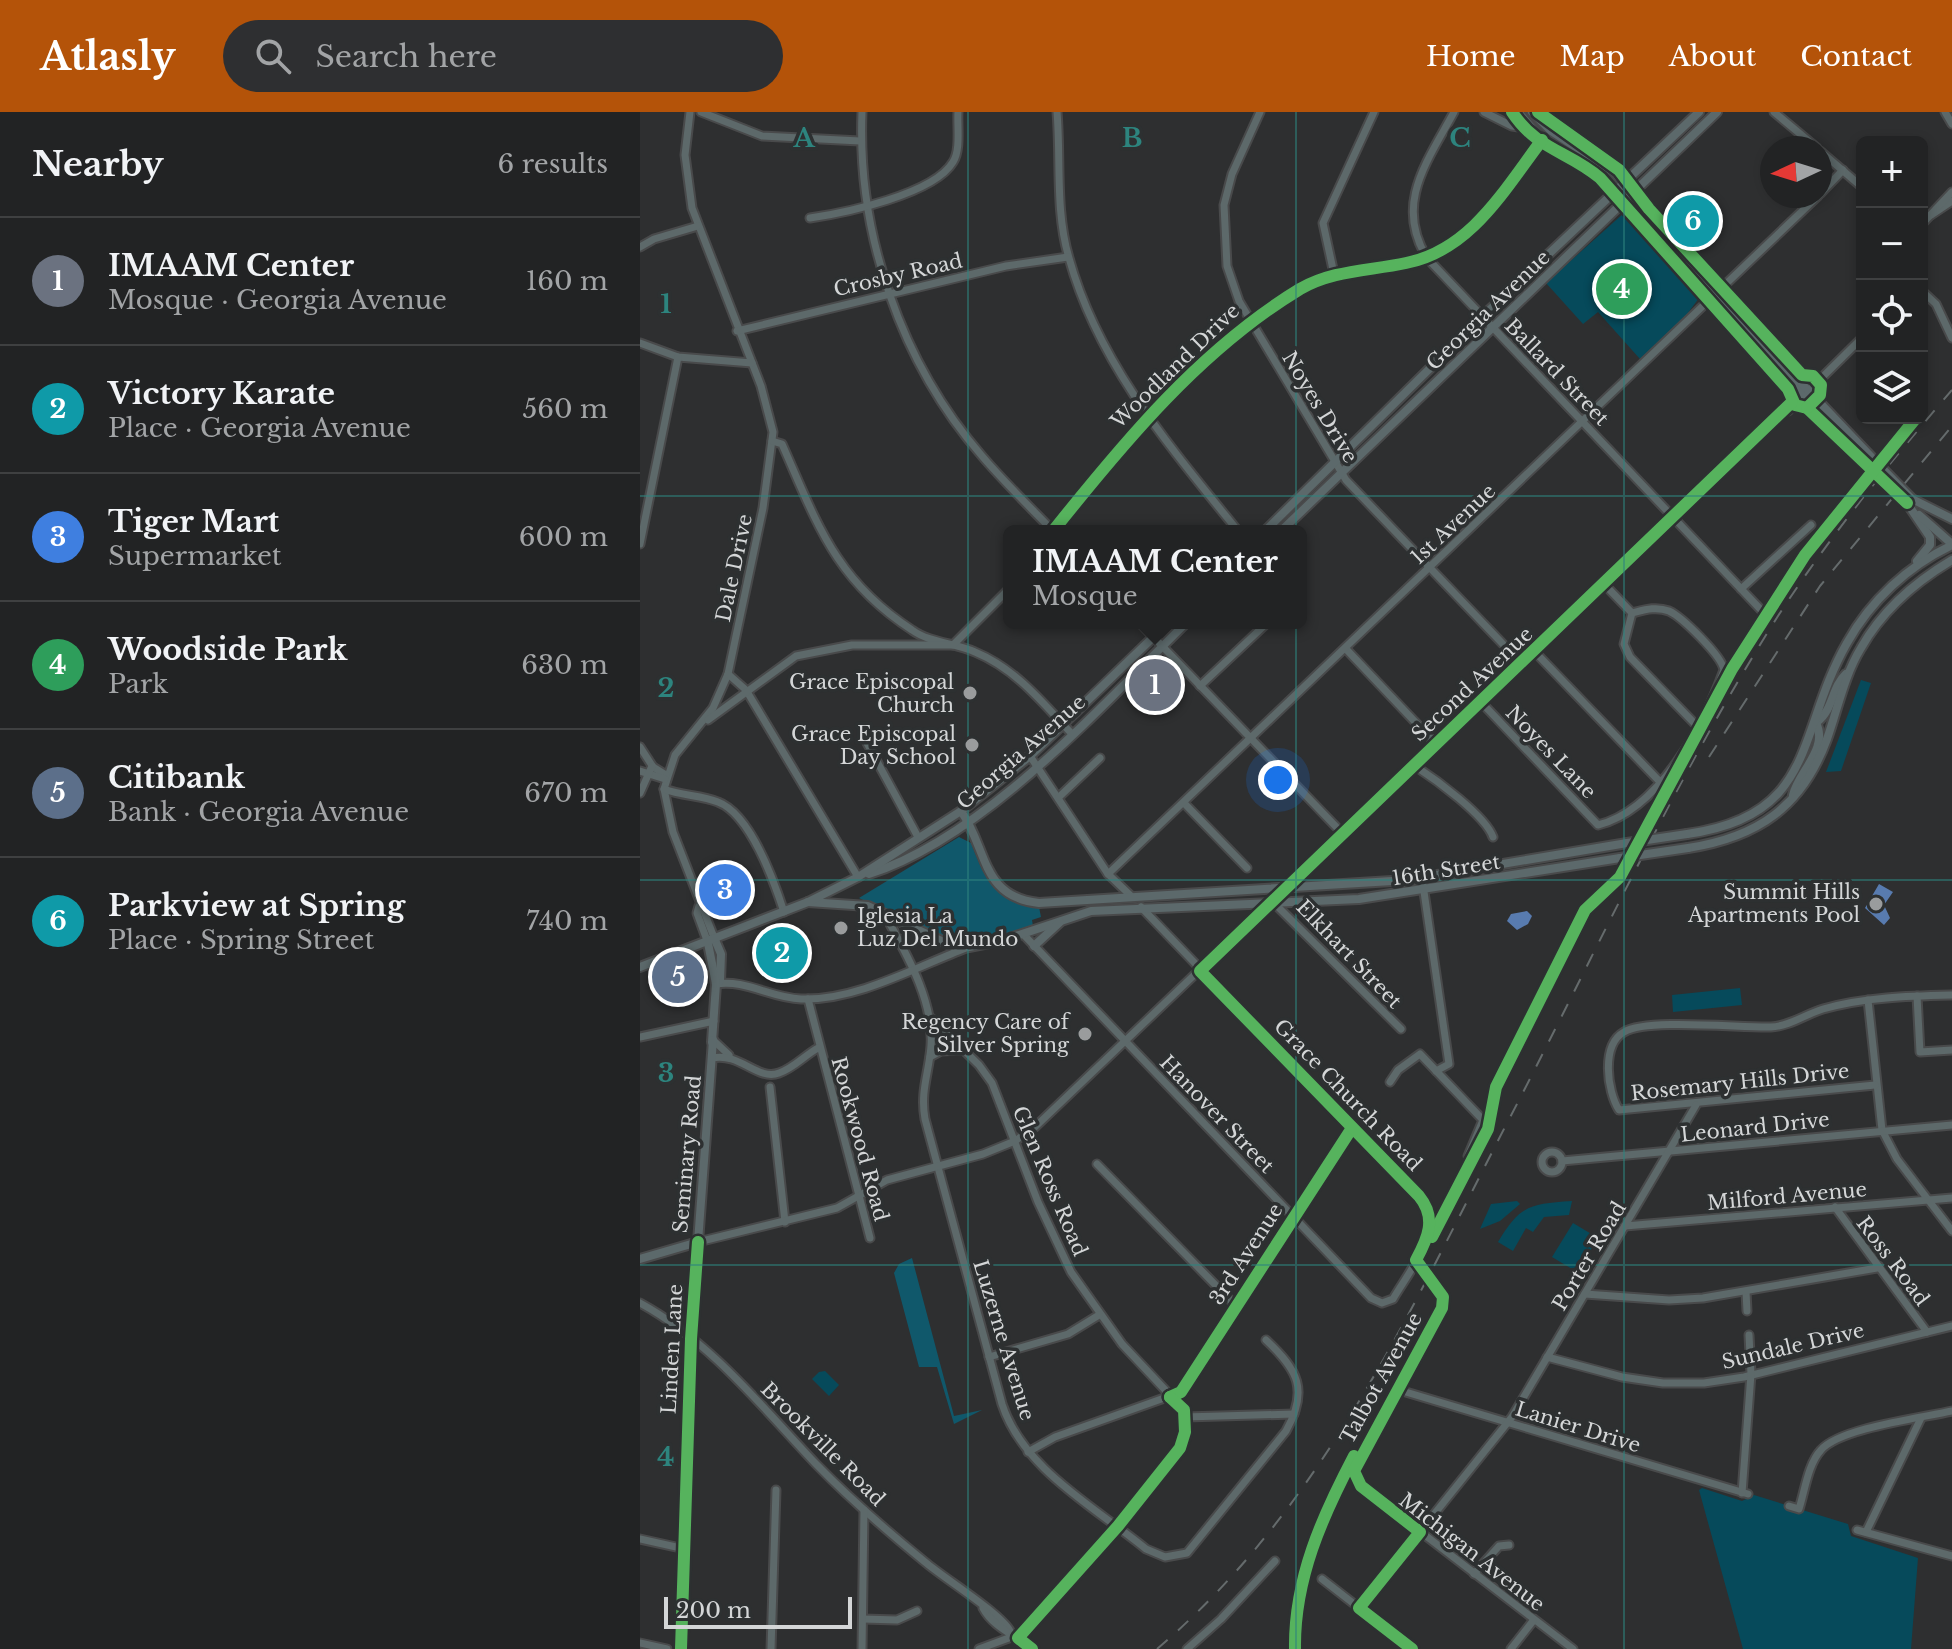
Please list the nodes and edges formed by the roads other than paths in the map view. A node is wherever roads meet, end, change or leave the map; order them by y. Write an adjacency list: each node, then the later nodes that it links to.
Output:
1 (690, 112): 33 (street, Dale Drive)
2 (701, 112): 20 (street)
3 (862, 112): 20 (street)
4 (958, 112): 30 (street)
5 (1057, 112): 35 (street)
6 (1260, 112): 42 (street, Noyes Drive)
7 (1374, 112): 37 (street)
8 (1454, 112): 36 (street, Ballard Street)
9 (1484, 112): 17 (street)
10 (1518, 112): 17 (main road)
11 (1532, 112): 25 (main road)
12 (1699, 112): 25 (main road, Georgia Avenue)
13 (1717, 112): 27 (main road, Georgia Avenue)
14 (1774, 112): 18 (street)
15 (1945, 112): 16 (street)
16 (1952, 124)
17 (1531, 129): 19 (main road)
18 (1802, 136)
19 (1542, 140): 25 (main road); 36 (street, Woodland Drive)
20 (860, 141): 30 (street)
21 (1832, 161): 22 (street)
22 (1843, 170): 23 (street, 1st Avenue); 24 (street)
23 (1832, 181)
24 (1856, 182)
25 (1619, 187): 27 (main road); 41 (main road, Georgia Avenue)
26 (1952, 192): 31 (street)
27 (1628, 198): 39 (main road); 43 (main road, Georgia Avenue)
28 (1952, 201): 31 (street)
29 (1805, 208): 39 (street, 1st Avenue)
30 (868, 209): 32 (street); 38 (street)
31 (1929, 216)
32 (810, 218)
33 (698, 226): 34 (street); 44 (street, Dale Drive)
34 (640, 247)
35 (1068, 257): 38 (street, Crosby Road); 51 (street)
36 (1427, 258): 37 (street, Woodland Drive); 41 (street, Ballard Street)
37 (1334, 274): 42 (street, Woodland Drive)
38 (889, 293): 44 (street, Crosby Road); 59 (street)
39 (1714, 296): 50 (main road); 52 (street, 1st Avenue)
40 (1928, 297): 45 (street)
41 (1482, 317): 43 (street, Ballard Street); 54 (main road, Georgia Avenue)
42 (1249, 321): 51 (street, Woodland Drive); 54 (street, Noyes Drive)
43 (1492, 327): 52 (street, Ballard Street); 55 (main road, Georgia Avenue)
44 (737, 331): 49 (street, Dale Drive)
45 (1952, 338)
46 (640, 343): 48 (street)
47 (1856, 344): 50 (street, Second Avenue)
48 (678, 357): 49 (street); 65 (street)
49 (752, 363): 53 (street, Dale Drive)
50 (1804, 394): 56 (main road, bridge); 57 (street, Second Avenue)
51 (1148, 418): 60 (street, Woodland Drive); 61 (street)
52 (1583, 422): 57 (street, Ballard Street); 68 (street, 1st Avenue)
53 (772, 441): 80 (street); 86 (street, Dale Drive)
54 (1333, 463): 55 (street, Noyes Drive); 62 (main road, Georgia Avenue)
55 (1341, 473): 63 (main road, Georgia Avenue); 68 (street, Noyes Drive)
56 (1910, 501): 58 (main road); 66 (main road); 69 (main road)
57 (1674, 518): 70 (street, Second Avenue); 71 (street, Ballard Street)
58 (1951, 520)
59 (1047, 525)
60 (1058, 525)
61 (1233, 525)
62 (1271, 525)
63 (1287, 525)
64 (1811, 525): 71 (street)
65 (640, 544)
66 (1952, 544): 69 (main road, 16th Street)
67 (1952, 560): 85 (main road, 16th Street)
68 (1432, 567): 82 (street, 1st Avenue); 84 (street, Noyes Drive)
69 (1900, 579): 90 (main road, 16th Street)
70 (1605, 585): 74 (street); 83 (street, Second Avenue)
71 (1741, 589): 73 (street, Ballard Street)
72 (1003, 595): 80 (street)
73 (1763, 612)
74 (1632, 613): 93 (street); 93 (street)
75 (1146, 629): 79 (street)
76 (1162, 629): 79 (main road, Georgia Avenue)
77 (1180, 629): 81 (main road, Georgia Avenue)
78 (1261, 629): 87 (street)
79 (1153, 637): 81 (street); 92 (main road, Georgia Avenue)
80 (953, 645): 88 (street); 92 (street)
81 (1162, 646): 87 (street); 94 (main road, Georgia Avenue)
82 (1346, 649): 95 (street, 1st Avenue); 97 (street)
83 (1535, 652): 84 (street, Second Avenue); 106 (street)
84 (1522, 664): 89 (street, Second Avenue)
85 (1850, 670): 90 (main road); 110 (main road, 16th Street)
86 (728, 674): 88 (street); 91 (street, Dale Drive)
87 (1200, 686): 95 (street)
88 (746, 690): 91 (street); 119 (street)
89 (1481, 702): 97 (street, Second Avenue); 106 (street, Noyes Lane)
90 (1816, 723): 110 (main road); 120 (main road, 16th Street, bridge)
91 (702, 725): 105 (street, Dale Drive)
92 (1063, 725): 94 (street); 99 (main road, Georgia Avenue)
93 (1697, 726): 106 (street)
94 (1072, 734): 102 (main road, Georgia Avenue)
95 (1252, 738): 111 (street, 1st Avenue); 114 (street)
96 (867, 743): 115 (street)
97 (1436, 744): 103 (street, Second Avenue)
98 (640, 747): 101 (street)
99 (1030, 756): 102 (street); 112 (main road, Georgia Avenue)
100 (1100, 758): 109 (street)
101 (652, 766): 104 (street); 105 (street)
102 (1036, 766): 109 (street); 113 (main road, Georgia Avenue)
103 (1415, 766): 114 (street, Second Avenue); 116 (street)
104 (644, 773): 105 (street); 108 (street)
105 (666, 777): 107 (street)
106 (1662, 784)
107 (664, 789): 127 (street); 131 (street)
108 (640, 793)
109 (1059, 797): 118 (street)
110 (1793, 798): 122 (main road, 16th Street, bridge)
111 (1184, 803): 117 (street); 118 (street, 1st Avenue)
112 (961, 811): 113 (main road, 16th Street); 115 (main road, Georgia Avenue)
113 (968, 821): 119 (main road, Georgia Avenue); 123 (main road, 16th Street)
114 (1343, 834): 121 (street, Second Avenue)
115 (918, 837): 119 (main road, Georgia Avenue)
116 (1493, 837)
117 (1247, 868)
118 (1108, 874): 123 (street)
119 (858, 877): 124 (main road, Georgia Avenue)
120 (1422, 878): 121 (main road, 16th Street); 122 (street)
121 (1290, 887): 123 (main road, 16th Street); 125 (street, Second Avenue)
122 (1424, 890): 125 (main road, 16th Street); 154 (street)
123 (1130, 895)
124 (808, 902): 127 (main road, Georgia Avenue); 133 (main road, 16th Street)
125 (1273, 902): 126 (main road, 16th Street); 136 (street, Second Avenue); 144 (street, Elkhart Street)
126 (1141, 907): 128 (main road, 16th Street); 136 (street, Grace Church Road)
127 (784, 912): 131 (main road, Georgia Avenue)
128 (1066, 917): 130 (main road, 16th Street); 132 (main road)
129 (890, 924): 135 (street, Luzerne Avenue)
130 (1023, 934): 132 (street, Hanover Street); 133 (main road, 16th Street)
131 (712, 942): 134 (main road, Georgia Avenue); 137 (main road, Seminary Road)
132 (1034, 946): 147 (street, Hanover Street)
133 (969, 947): 135 (street)
134 (640, 967)
135 (912, 968): 140 (street); 142 (street, Luzerne Avenue)
136 (1200, 971): 147 (street, Second Avenue); 162 (street, Grace Church Road)
137 (716, 984): 140 (street); 143 (main road, Seminary Road)
138 (1952, 995): 139 (street, Rosemary Hills Drive)
139 (1917, 996): 141 (street, Rosemary Hills Drive); 150 (street)
140 (808, 999): 148 (street, Rookwood Road)
141 (1868, 1000): 158 (street, Rosemary Hills Drive); 160 (street, Rosemary Hills Drive)
142 (930, 1017): 149 (street, Glen Ross Road); 152 (street, Luzerne Avenue)
143 (714, 1021): 145 (street); 146 (main road, Seminary Road)
144 (1401, 1029)
145 (640, 1037)
146 (713, 1040): 151 (street); 153 (main road, Seminary Road)
147 (1126, 1042): 164 (street, Second Avenue); 174 (street, Hanover Street)
148 (818, 1048): 156 (street); 170 (street, Rookwood Road)
149 (960, 1050): 152 (street); 164 (street, Glen Ross Road)
150 (1952, 1050)
151 (729, 1055): 153 (street); 155 (street)
152 (930, 1057): 169 (street, Luzerne Avenue)
153 (712, 1058): 179 (main road, Seminary Road)
154 (1436, 1071): 157 (street); 166 (street)
155 (762, 1073): 156 (street); 159 (street)
156 (777, 1074): 159 (street)
157 (1390, 1082)
158 (1875, 1085): 160 (street, Rosemary Hills Drive); 163 (street)
159 (770, 1087): 175 (street)
160 (1696, 1105): 165 (street, Porter Road)
161 (1952, 1125): 163 (street, Leonard Drive)
162 (1352, 1128): 174 (street, 3rd Avenue); 181 (street, Grace Church Road)
163 (1882, 1130): 165 (street, Leonard Drive); 172 (street)
164 (1015, 1141): 169 (street, Second Avenue); 189 (street, Glen Ross Road)
165 (1668, 1151): 167 (street, Leonard Drive); 176 (street, Porter Road)
166 (1468, 1156)
167 (1562, 1161)
168 (1097, 1164): 187 (street)
169 (938, 1166): 170 (street, Second Avenue); 195 (street, Luzerne Avenue)
170 (860, 1196): 175 (street, Second Avenue); 178 (street, Rookwood Road)
171 (1952, 1198): 172 (street, Milford Avenue)
172 (1927, 1199): 173 (street, Milford Avenue); 177 (street)
173 (1835, 1207): 176 (street, Milford Avenue); 182 (street, Ross Road)
174 (1294, 1218): 185 (street, Hanover Street); 187 (street, 3rd Avenue)
175 (785, 1222): 179 (street, Second Avenue)
176 (1625, 1226): 184 (street, Porter Road)
177 (1952, 1231)
178 (870, 1238)
179 (698, 1242): 180 (main road, Seminary Road); 193 (street, Linden Lane)
180 (640, 1259)
181 (1417, 1262): 185 (street, Grace Church Road); 198 (street, Talbot Avenue, bridge)
182 (1877, 1268): 183 (street); 191 (street, Ross Road)
183 (1746, 1292): 184 (street); 188 (street)
184 (1585, 1294): 196 (street, Porter Road)
185 (1393, 1299)
186 (640, 1303): 193 (street, Brookville Road)
187 (1236, 1306): 199 (street, 3rd Avenue)
188 (1747, 1311)
189 (1099, 1315): 195 (street); 199 (street, Glen Ross Road)
190 (1952, 1326): 191 (street, Sundale Drive)
191 (1927, 1332): 197 (street, Sundale Drive)
192 (1749, 1335): 197 (street)
193 (691, 1339): 209 (street, Brookville Road); 214 (street, Linden Lane)
194 (1266, 1340): 201 (street)
195 (989, 1357): 205 (street, Luzerne Avenue)
196 (1547, 1357): 197 (street, Sundale Drive); 204 (street, Porter Road)
197 (1751, 1374): 204 (street, Lanier Drive)
198 (1399, 1390): 204 (street, Lanier Drive); 206 (street, Talbot Avenue)
199 (1170, 1397): 202 (street, Glen Ross Road); 205 (street)
200 (1952, 1411): 203 (street)
201 (1294, 1414): 202 (street); 210 (street, Luzerne Avenue)
202 (1185, 1417): 210 (street)
203 (1921, 1418): 208 (street); 215 (street)
204 (1507, 1422): 211 (street, Porter Road)
205 (1028, 1452): 210 (street, Luzerne Avenue)
206 (1354, 1476): 211 (street, Michigan Avenue)
207 (776, 1490): 229 (street)
208 (1789, 1506)
209 (864, 1510): 222 (street); 224 (street, Brookville Road)
210 (1116, 1528)
211 (1420, 1532): 218 (street, Michigan Avenue); 220 (street, Porter Road)
212 (640, 1539): 214 (street)
213 (1509, 1545): 218 (street)
214 (685, 1549): 228 (street, Linden Lane)
215 (1952, 1556)
216 (1087, 1561): 224 (street)
217 (1275, 1561): 226 (street)
218 (1474, 1574): 223 (street, Michigan Avenue)
219 (1322, 1579): 220 (street)
220 (1359, 1608): 233 (street)
221 (917, 1611): 222 (street)
222 (863, 1619): 230 (street)
223 (1533, 1621): 234 (street); 235 (street, Michigan Avenue)
224 (1018, 1638): 231 (street); 232 (street, Brookville Road)
225 (640, 1643): 227 (street)
226 (1189, 1648)
227 (667, 1649)
228 (681, 1649)
229 (771, 1649)
230 (862, 1649)
231 (979, 1649)
232 (1032, 1649)
233 (1412, 1649)
234 (1511, 1649)
235 (1573, 1649)

